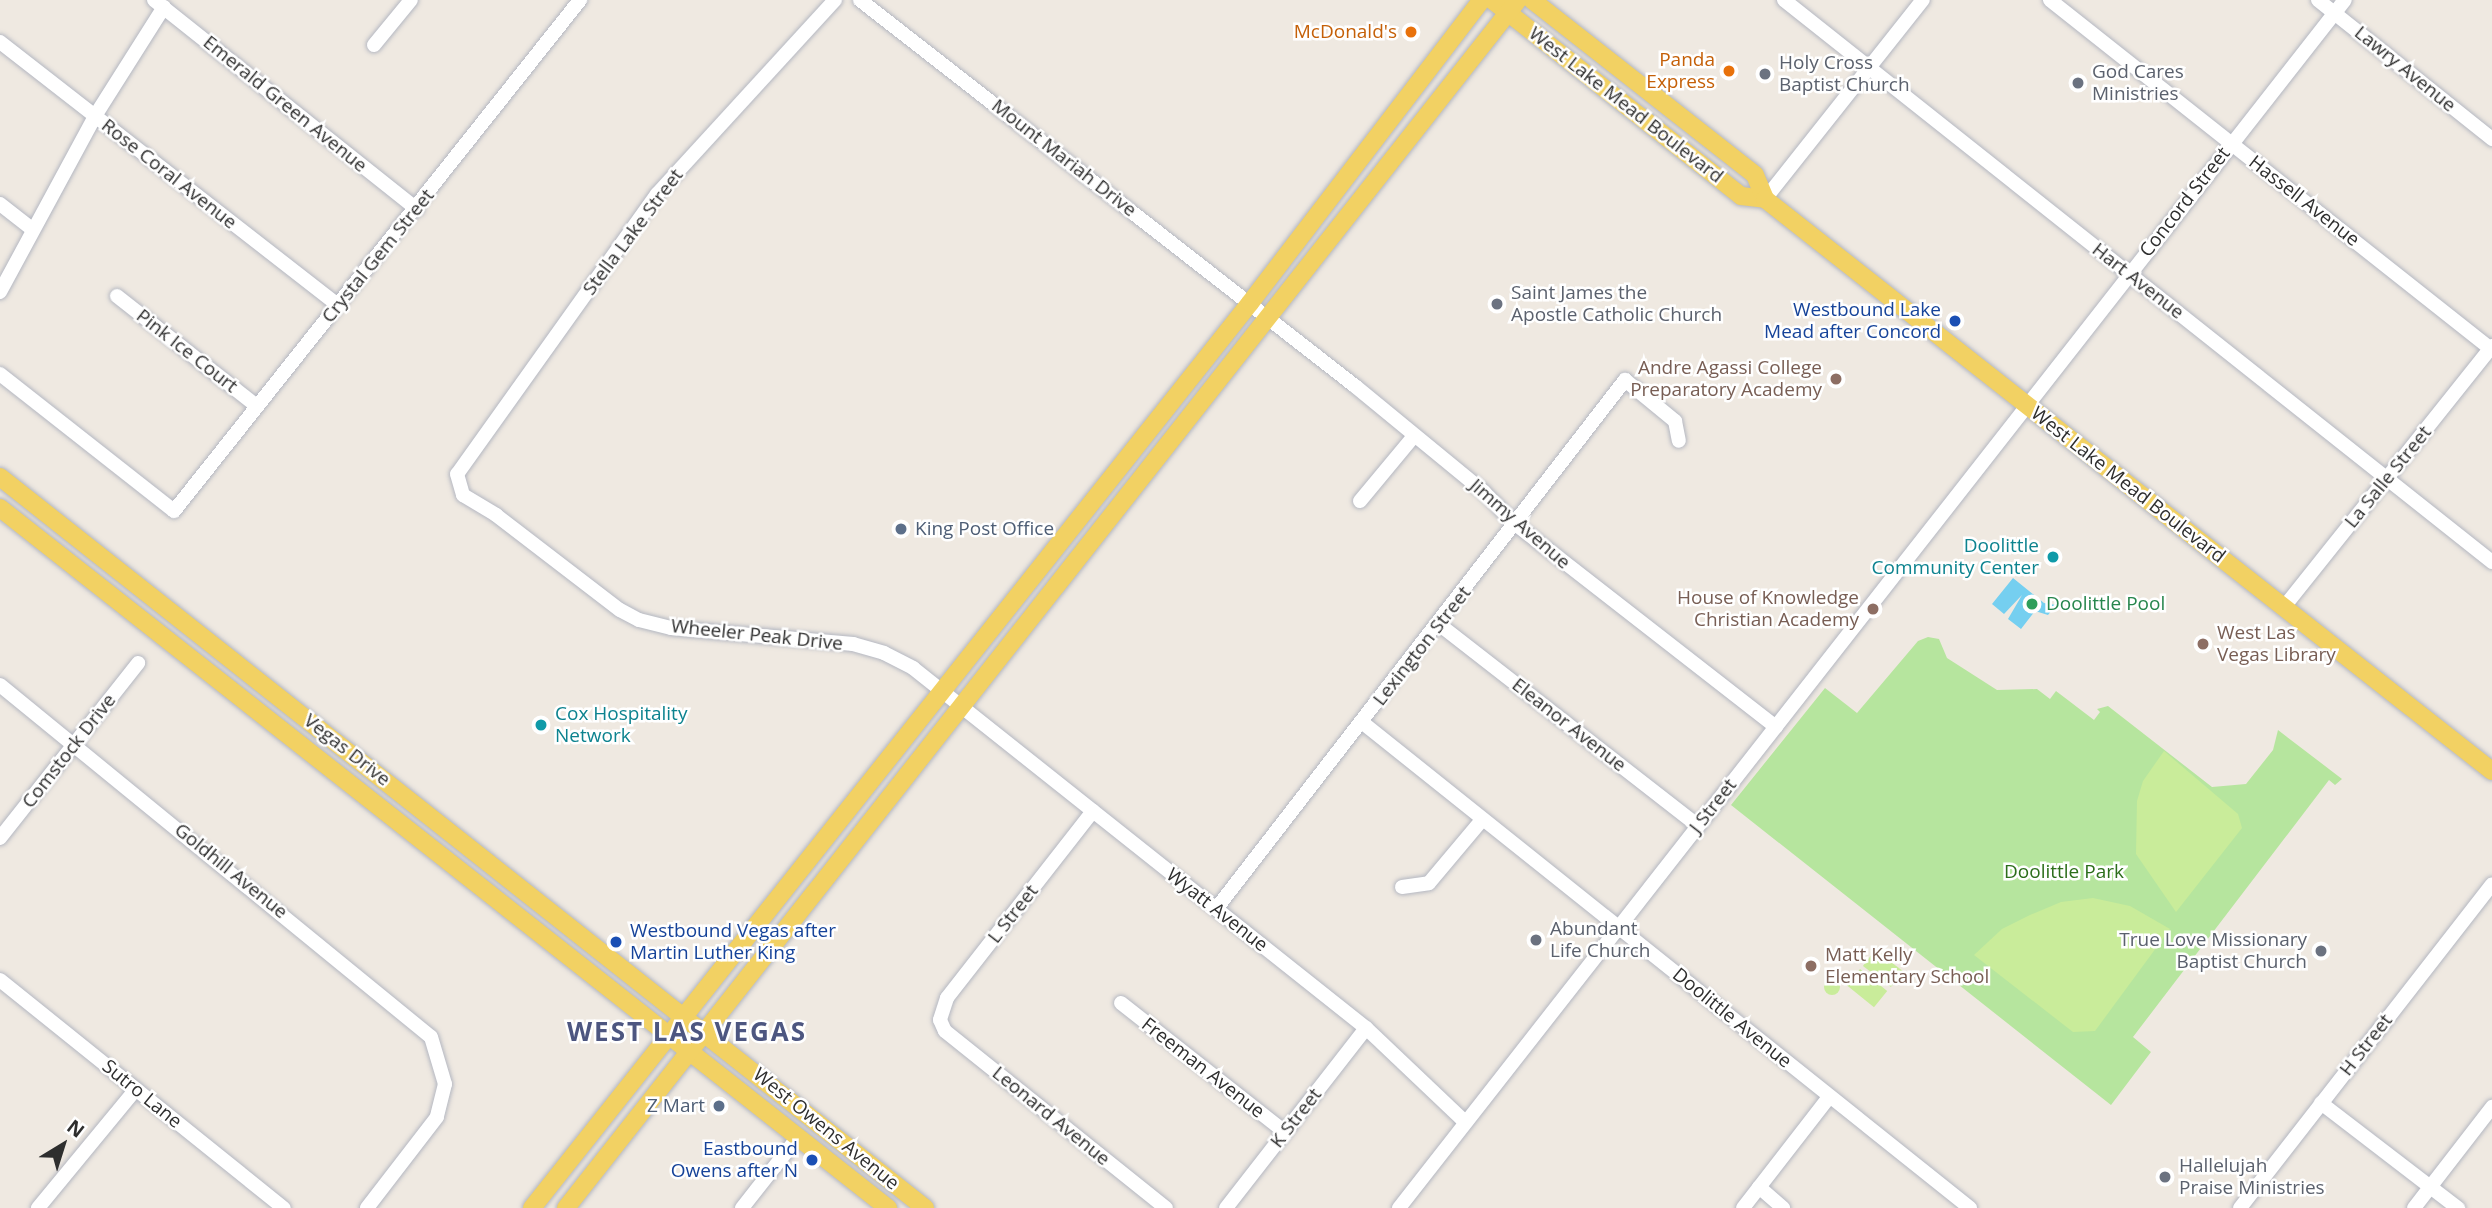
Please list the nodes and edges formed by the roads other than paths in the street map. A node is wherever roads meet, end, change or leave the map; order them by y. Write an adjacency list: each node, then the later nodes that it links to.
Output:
1 (411, 0): 17 (street)
2 (580, 0): 27 (street, Crystal Gem Street)
3 (835, 0): 44 (street, Stella Lake Street)
4 (860, 0): 33 (street, Mount Mariah Drive)
5 (1482, 0): 24 (main road)
6 (1492, 0): 14 (main road, West Lake Mead Boulevard)
7 (1532, 0): 21 (main road, West Lake Mead Boulevard)
8 (1784, 0): 18 (street, Hart Avenue)
9 (1923, 0): 18 (street)
10 (2050, 0): 23 (street, Hassell Avenue)
11 (2318, 0): 15 (street, Lawry Avenue)
12 (2345, 0): 15 (street, Concord Street)
13 (159, 4): 19 (street); 27 (street, Emerald Green Avenue)
14 (1513, 6): 20 (main road, West Lake Mead Boulevard); 29 (main road)
15 (2334, 13): 22 (street, Lawry Avenue); 23 (street, Concord Street)
16 (0, 42): 19 (street, Rose Coral Avenue)
17 (374, 45)
18 (1869, 68): 25 (street); 30 (street, Hart Avenue)
19 (95, 116): 28 (street); 34 (street, Rose Coral Avenue)
20 (1648, 122): 21 (main road); 25 (main road, West Lake Mead Boulevard)
21 (1701, 133): 25 (main road, West Lake Mead Boulevard)
22 (2492, 138)
23 (2231, 144): 30 (street, Concord Street); 36 (street, Hassell Avenue)
24 (1350, 172): 29 (main road); 33 (main road)
25 (1765, 199): 38 (main road, West Lake Mead Boulevard)
26 (0, 204): 28 (street)
27 (416, 209): 34 (street, Crystal Gem Street)
28 (32, 229): 31 (street)
29 (1326, 243): 35 (main road)
30 (2128, 273): 38 (street, Concord Street); 43 (street, Hart Avenue)
31 (0, 292)
32 (117, 296): 39 (street, Pink Ice Court)
33 (1250, 303): 35 (street, Mount Mariah Drive); 54 (main road)
34 (338, 305): 39 (street, Crystal Gem Street)
35 (1268, 317): 40 (street, Jimmy Avenue); 56 (main road)
36 (2491, 348): 43 (street, La Salle Street)
37 (0, 374): 39 (street, Crystal Gem Street)
38 (2025, 403): 49 (main road, West Lake Mead Boulevard); 58 (street, J Street)
39 (257, 406)
40 (1414, 436): 45 (street); 47 (street, Jimmy Avenue)
41 (1679, 441): 47 (street, Lexington Street)
42 (0, 477): 52 (main road, Vegas Drive)
43 (2387, 479): 48 (street, Hart Avenue); 49 (street, La Salle Street)
44 (457, 483): 54 (street, Wheeler Peak Drive)
45 (1360, 501)
46 (0, 508): 55 (main road, Vegas Drive)
47 (1514, 523): 50 (street, Lexington Street); 58 (street, Jimmy Avenue)
48 (2492, 562)
49 (2284, 607): 60 (main road, West Lake Mead Boulevard)
50 (1440, 625): 57 (street, Lexington Street); 63 (street, Eleanor Avenue)
51 (138, 663): 59 (street, Comstock Drive)
52 (251, 674): 55 (main road); 72 (main road, Vegas Drive)
53 (0, 685): 59 (street, Goldhill Avenue)
54 (942, 691): 56 (street, Wheeler Peak Drive); 72 (main road)
55 (237, 693): 74 (main road, Vegas Drive)
56 (961, 705): 61 (street, Wyatt Avenue); 72 (main road)
57 (1363, 723): 62 (street, Doolittle Avenue); 67 (street, Lexington Street)
58 (1776, 727): 63 (street, J Street)
59 (75, 745): 64 (street, Comstock Drive); 87 (street, Goldhill Avenue)
60 (2492, 771)
61 (1093, 811): 67 (street, Wyatt Avenue); 71 (street, L Street)
62 (1481, 821): 66 (street); 68 (street, Doolittle Avenue)
63 (1698, 825): 68 (street, J Street)
64 (0, 838)
65 (2492, 884): 77 (street, H Street)
66 (1402, 887)
67 (1216, 909): 73 (street, Wyatt Avenue)
68 (1619, 927): 76 (street, Doolittle Avenue); 79 (street, J Street)
69 (0, 980): 75 (street, Sutro Lane)
70 (1121, 1003): 80 (street, Freeman Avenue)
71 (940, 1020): 93 (street, Leonard Avenue)
72 (694, 1023): 74 (main road); 74 (main road); 82 (main road, West Owens Avenue)
73 (1366, 1028): 79 (street, Wyatt Avenue); 80 (street, K Street)
74 (679, 1042): 81 (main road, West Owens Avenue); 88 (main road); 89 (main road)
75 (136, 1089): 85 (street); 86 (street, Sutro Lane)
76 (1829, 1097): 83 (street); 98 (street, Doolittle Avenue)
77 (2321, 1102): 84 (street); 99 (street, H Street)
78 (2492, 1107): 84 (street)
79 (1465, 1122): 95 (street, J Street)
80 (1285, 1132): 94 (street, K Street)
81 (798, 1137): 82 (main road); 90 (street); 91 (main road, West Owens Avenue)
82 (869, 1164): 92 (main road, West Owens Avenue)
83 (1759, 1187): 96 (street); 97 (street)
84 (2431, 1187): 100 (street); 101 (street)
85 (38, 1208)
86 (284, 1208)
87 (367, 1208)
88 (532, 1208)
89 (566, 1208)
90 (742, 1208)
91 (888, 1208)
92 (925, 1208)
93 (1166, 1208)
94 (1227, 1208)
95 (1399, 1208)
96 (1743, 1208)
97 (1783, 1208)
98 (1970, 1208)
99 (2240, 1208)
100 (2414, 1208)
101 (2458, 1208)

